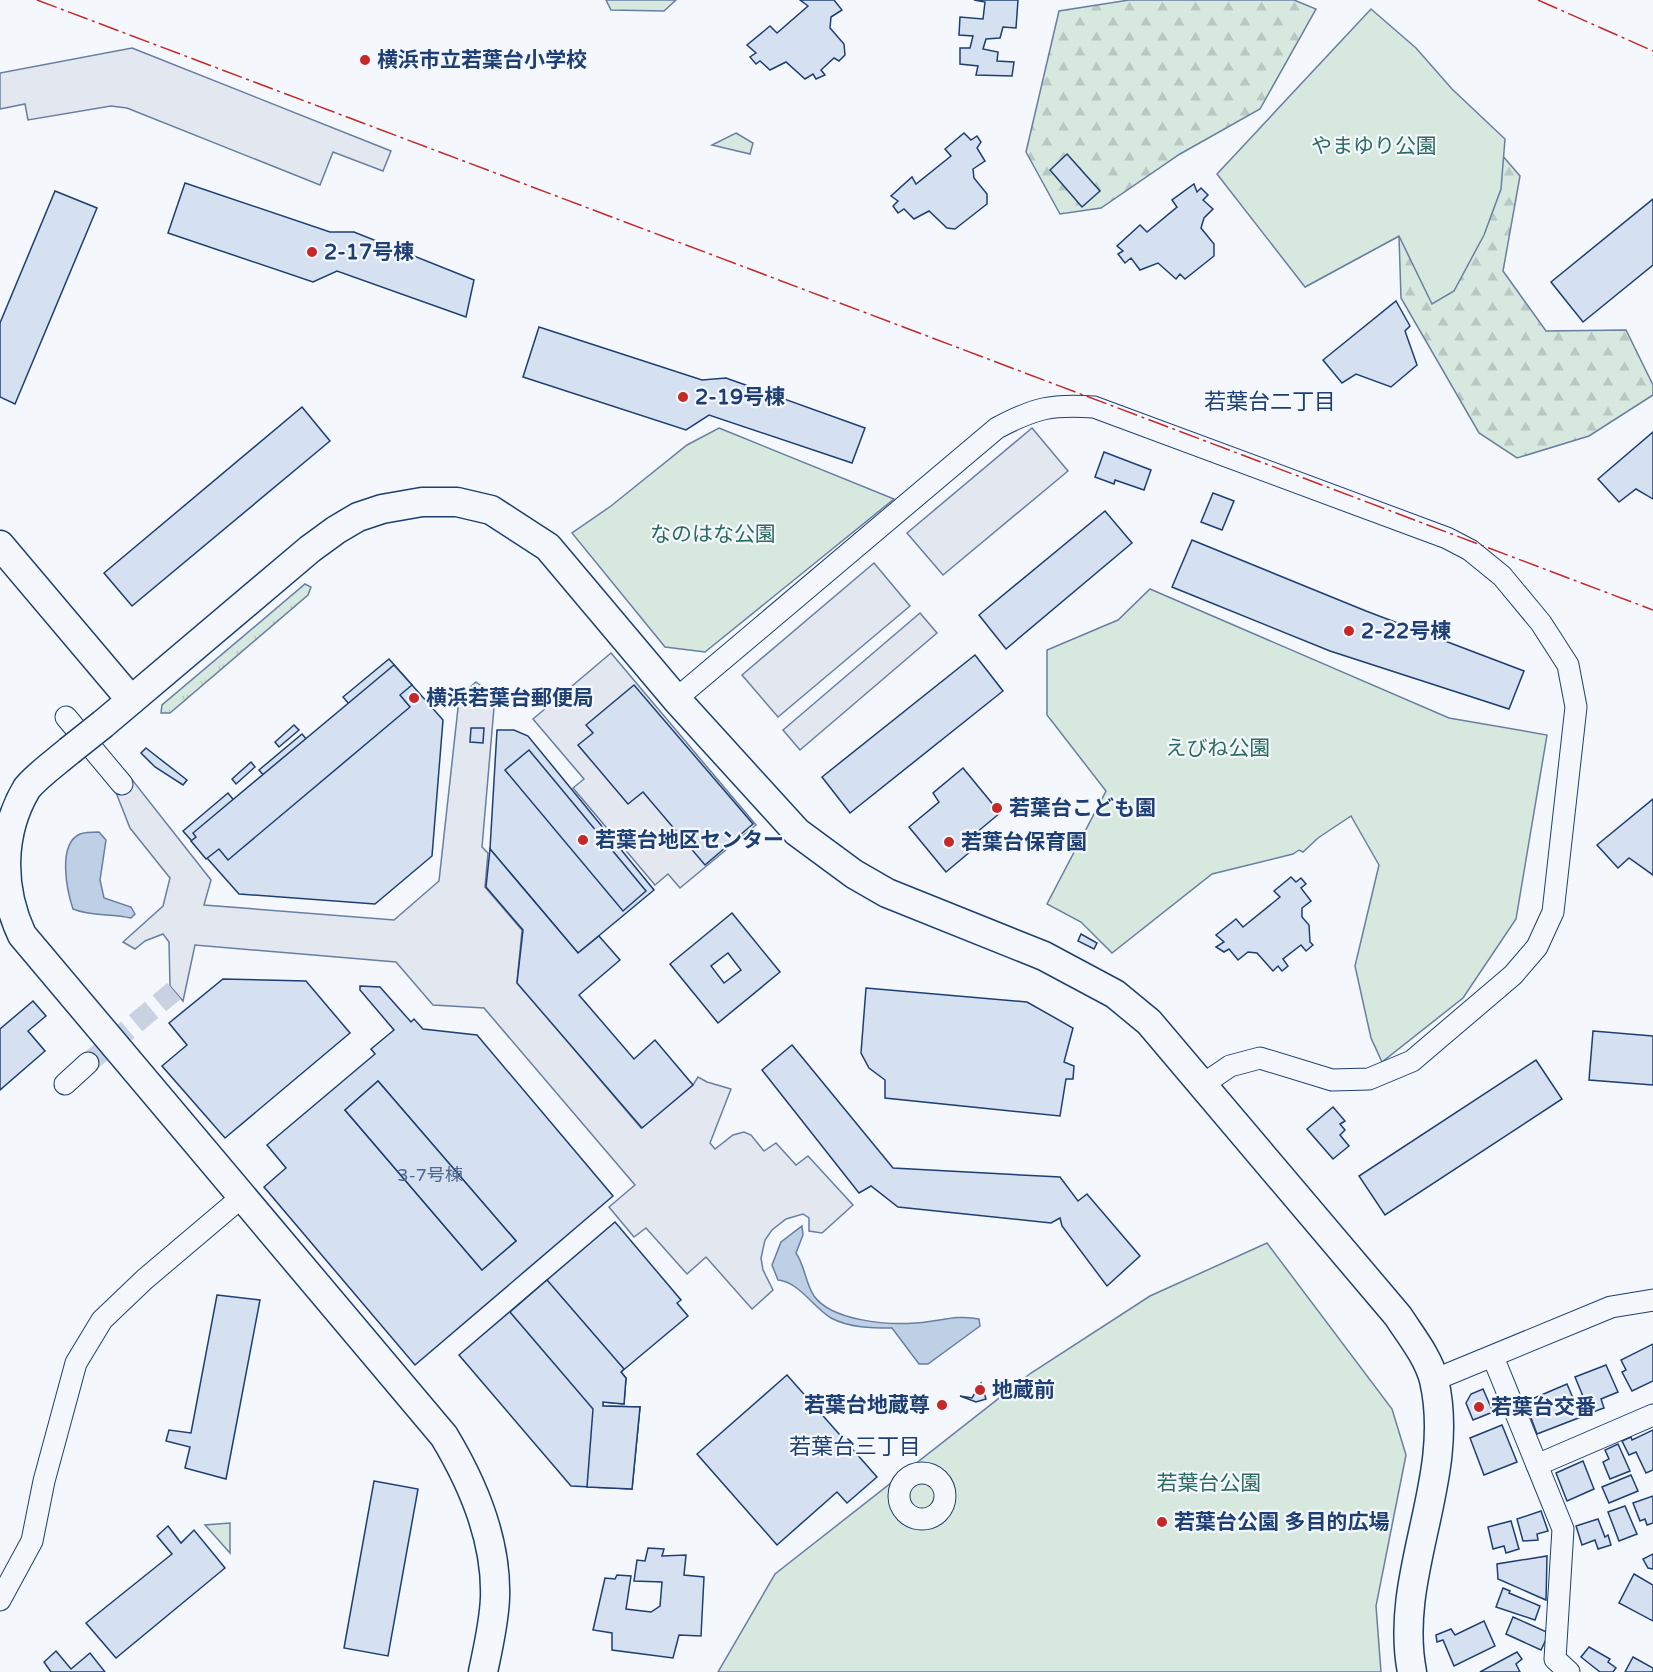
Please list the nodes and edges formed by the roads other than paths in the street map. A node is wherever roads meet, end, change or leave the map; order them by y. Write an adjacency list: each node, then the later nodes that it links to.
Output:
1 (0, 545): 3 (street)
2 (676, 699): 3 (street); 8 (street); 8 (street)
3 (131, 700): 9 (street, bridge)
4 (66, 717): 5 (street)
5 (122, 784)
6 (88, 1063): 7 (street)
7 (65, 1084)
8 (1203, 1085): 12 (street)
9 (243, 1196): 15 (street); 16 (street)
10 (1653, 1300): 11 (street)
11 (1493, 1357): 12 (street); 14 (street)
12 (1434, 1380): 17 (street)
13 (1653, 1415): 14 (street)
14 (1537, 1465): 18 (street)
15 (0, 1600)
16 (483, 1672)
17 (1412, 1672)
18 (1569, 1672)

